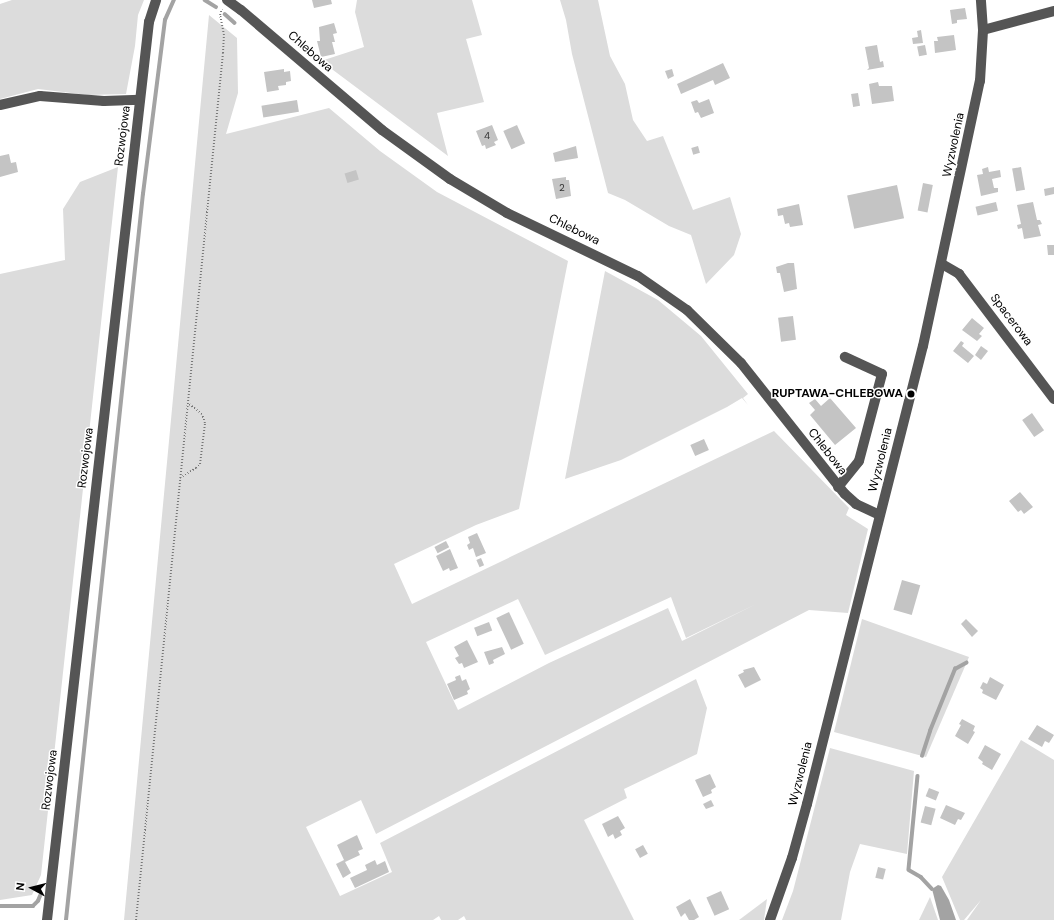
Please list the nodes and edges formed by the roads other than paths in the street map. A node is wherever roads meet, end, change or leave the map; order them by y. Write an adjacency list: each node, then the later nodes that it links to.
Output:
1 (156, 0): 6 (street, Rozwojowa)
2 (227, 0): 11 (street, Chlebowa)
3 (981, 0): 5 (street, Wyzwolenia)
4 (1054, 11): 5 (street)
5 (983, 30): 8 (street, Wyzwolenia)
6 (140, 100): 7 (street); 13 (street, Rozwojowa)
7 (0, 105)
8 (942, 264): 10 (street, Spacerowa); 12 (street, Wyzwolenia)
9 (845, 358): 11 (street)
10 (1054, 399)
11 (838, 486): 12 (street, Chlebowa)
12 (880, 515): 14 (street, Wyzwolenia)
13 (47, 920)
14 (770, 920)

